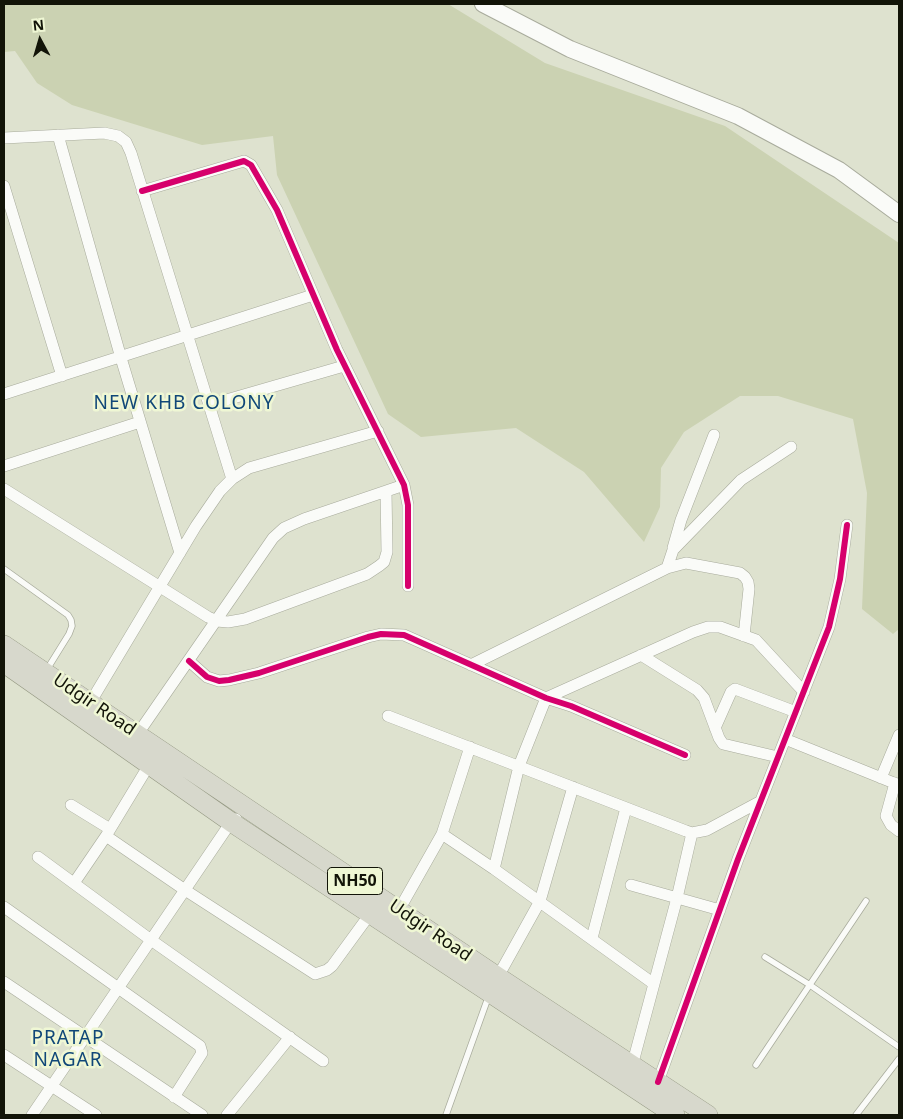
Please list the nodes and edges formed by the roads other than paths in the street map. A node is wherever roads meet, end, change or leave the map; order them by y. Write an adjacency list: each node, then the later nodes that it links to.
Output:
1 (483, 4): 6 (main road)
2 (58, 136): 3 (street); 5 (street); 9 (street)
3 (4, 138)
4 (4, 186): 11 (street)
5 (142, 191): 7 (street); 8 (street)
6 (899, 214)
7 (313, 296): 8 (street); 10 (street)
8 (188, 337): 9 (street); 13 (street)
9 (121, 358): 11 (street); 14 (street)
10 (344, 366): 13 (street); 15 (street)
11 (62, 376): 12 (street)
12 (4, 394)
13 (209, 405): 19 (street)
14 (140, 422): 18 (street); 25 (street)
15 (378, 430): 19 (street); 20 (street)
16 (714, 435): 24 (street)
17 (791, 447): 24 (street)
18 (4, 466)
19 (232, 479): 25 (street)
20 (404, 485): 22 (street); 29 (street)
21 (4, 488): 28 (street)
22 (386, 491): 30 (street); 30 (street)
23 (847, 525): 38 (street)
24 (673, 550): 26 (street)
25 (180, 553): 28 (street)
26 (667, 568): 31 (street); 36 (street)
27 (4, 569): 37 (lane)
28 (160, 586): 30 (street); 40 (street)
29 (408, 586)
30 (217, 621): 34 (street)
31 (744, 636): 33 (street); 38 (street)
32 (4, 644): 37 (highway, Udgir Road / NH50)
33 (641, 655): 39 (street); 43 (street)
34 (188, 661): 36 (street); 44 (street)
35 (4, 663): 50 (highway, Udgir Road / NH50)
36 (470, 665): 39 (street)
37 (45, 673): 40 (highway, Udgir Road / NH50)
38 (804, 692): 41 (street)
39 (546, 698): 48 (street); 51 (street)
40 (90, 703): 44 (highway, Udgir Road / NH50)
41 (796, 712): 43 (street); 46 (street)
42 (388, 716): 47 (street)
43 (715, 728): 49 (street)
44 (137, 735): 58 (highway, Udgir Road / NH50)
45 (899, 735): 52 (street)
46 (785, 739): 49 (street); 52 (street)
47 (470, 747): 51 (street); 63 (street)
48 (685, 755)
49 (778, 757): 55 (street)
50 (149, 764): 59 (highway, Udgir Road / NH50); 62 (street)
51 (519, 766): 54 (street); 65 (street)
52 (881, 778): 53 (street)
53 (897, 784): 60 (street)
54 (573, 787): 57 (street); 71 (street)
55 (761, 801): 61 (street); 74 (street)
56 (70, 805): 62 (street)
57 (626, 808): 61 (street); 76 (street)
58 (251, 811): 59 (street); 73 (highway, Udgir Road / NH50)
59 (230, 822): 68 (street); 75 (highway, Udgir Road / NH50)
60 (899, 831)
61 (692, 832): 69 (street)
62 (108, 833): 66 (street); 68 (street)
63 (442, 834): 65 (street); 73 (street)
64 (38, 857): 66 (street)
65 (494, 869): 71 (street)
66 (74, 883): 77 (street)
67 (631, 885): 69 (street)
68 (185, 890): 75 (street); 77 (street)
69 (677, 898): 74 (street); 80 (street)
70 (866, 901): 82 (lane)
71 (540, 902): 76 (street); 81 (street)
72 (4, 907): 83 (street)
73 (399, 910): 81 (highway, Udgir Road / NH50)
74 (720, 910): 93 (street)
75 (370, 914): 81 (highway, Udgir Road / NH50)
76 (592, 938): 80 (street)
77 (151, 940): 83 (street); 85 (street)
78 (765, 957): 82 (lane)
79 (4, 982): 84 (street)
80 (654, 984): 91 (street)
81 (494, 985): 91 (highway, Udgir Road / NH50); 95 (highway, Udgir Road / NH50); 100 (lane)
82 (810, 985): 86 (lane); 90 (lane)
83 (118, 988): 84 (street); 94 (street)
84 (84, 1037): 92 (street); 94 (street)
85 (290, 1037): 89 (street); 99 (street)
86 (899, 1048)
87 (4, 1055): 92 (street)
88 (899, 1060): 102 (lane)
89 (323, 1061)
90 (756, 1065)
91 (632, 1066): 93 (highway, Udgir Road / NH50)
92 (52, 1086): 96 (street); 97 (street)
93 (663, 1086): 95 (street); 101 (highway, Udgir Road / NH50)
94 (174, 1097): 98 (street)
95 (670, 1114)
96 (32, 1115)
97 (96, 1115)
98 (202, 1115)
99 (227, 1115)
100 (446, 1115)
101 (708, 1115)
102 (856, 1115)

